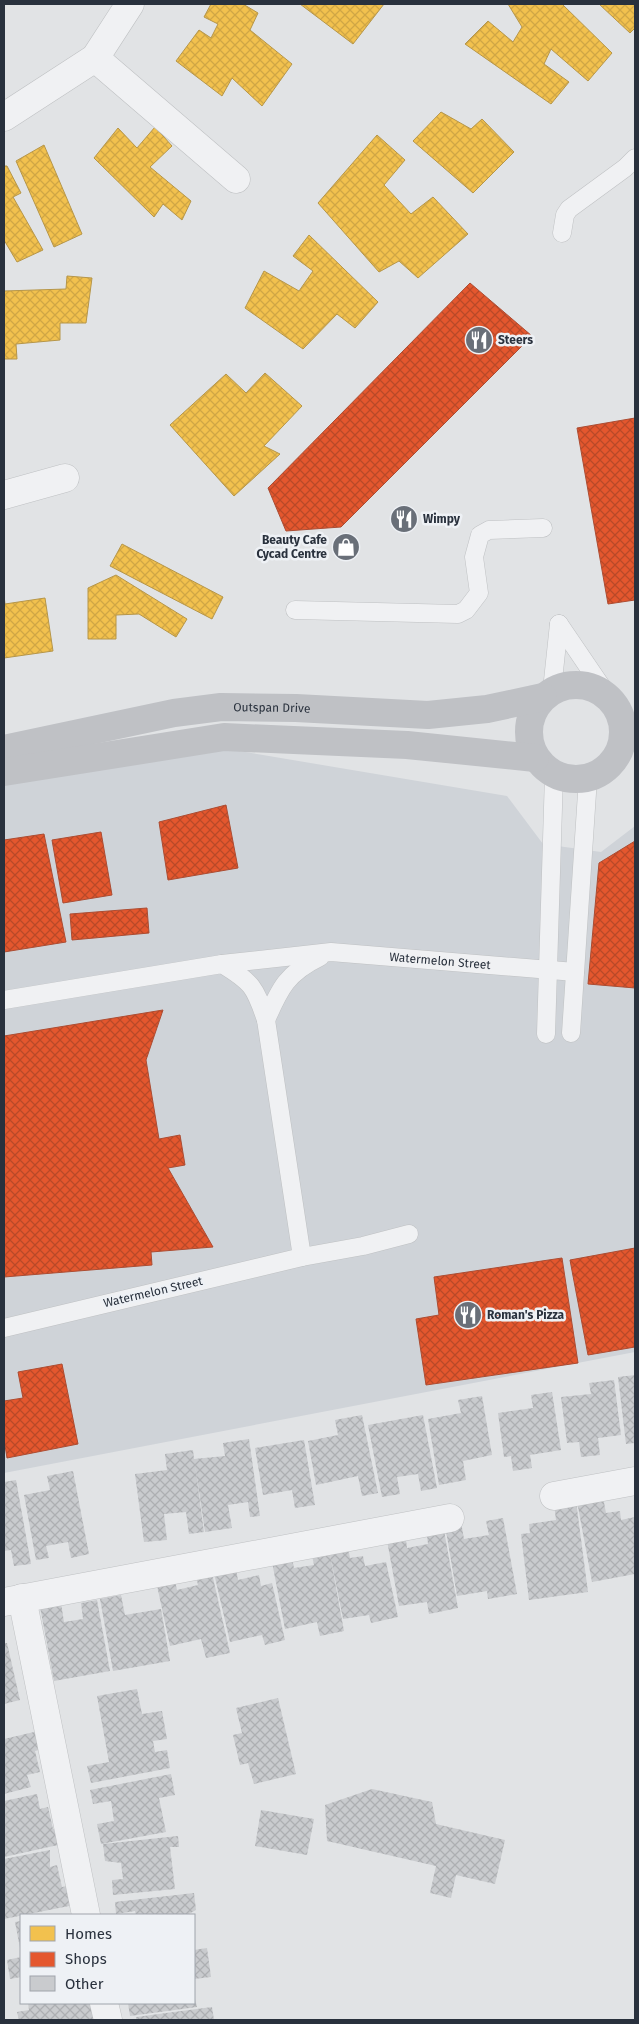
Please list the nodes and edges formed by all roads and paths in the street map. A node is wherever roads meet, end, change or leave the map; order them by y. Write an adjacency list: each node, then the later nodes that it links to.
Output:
1 (130, 4): 2 (street)
2 (95, 58): 3 (street); 5 (street)
3 (4, 117)
4 (635, 158): 6 (lane)
5 (236, 179)
6 (562, 234)
7 (65, 478): 8 (street)
8 (4, 495)
9 (542, 528): 10 (lane)
10 (295, 610)
11 (547, 694): 12 (street); 12 (lane); 13 (street, Outspan Drive); 14 (street)
12 (622, 713): 17 (street)
13 (4, 749)
14 (544, 766): 16 (street); 17 (street); 20 (lane)
15 (635, 766): 17 (street)
16 (4, 772)
17 (597, 774): 21 (lane)
18 (331, 952): 19 (lane, Watermelon Street); 20 (lane, Watermelon Street); 23 (lane, Watermelon Street)
19 (222, 964): 22 (lane, Watermelon Street); 23 (lane)
20 (548, 969): 21 (lane, Watermelon Street); 25 (lane)
21 (575, 972): 24 (lane)
22 (4, 1000)
23 (266, 1020): 27 (lane)
24 (571, 1033)
25 (546, 1034)
26 (409, 1234): 27 (lane, Watermelon Street)
27 (302, 1257): 28 (lane, Watermelon Street)
28 (4, 1328)
29 (635, 1481): 30 (street)
30 (554, 1496)
31 (450, 1518): 32 (street)
32 (13, 1600): 33 (street)
33 (86, 1914)
34 (104, 2004): 35 (street)
35 (108, 2020)

